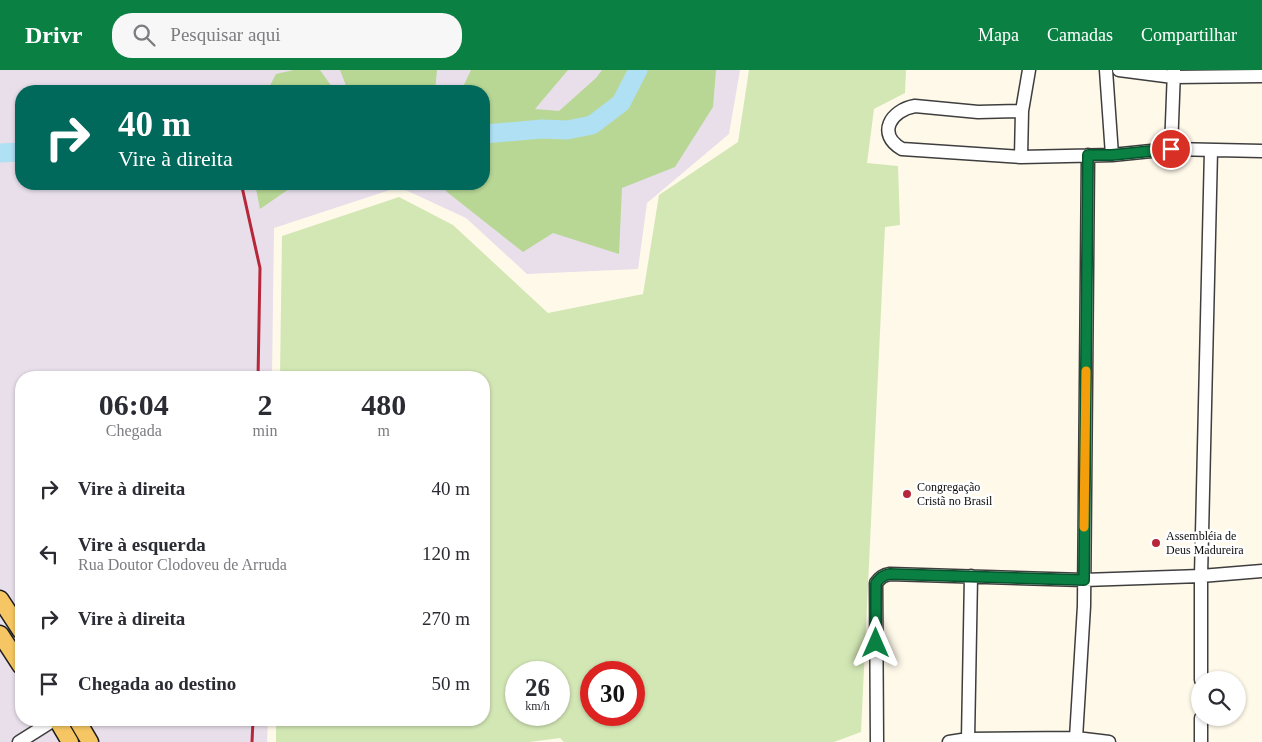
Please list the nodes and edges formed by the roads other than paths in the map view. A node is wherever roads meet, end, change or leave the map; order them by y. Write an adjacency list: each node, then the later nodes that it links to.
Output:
1 (1029, 70): 6 (street)
2 (1106, 70): 11 (street)
3 (1119, 70): 4 (street)
4 (1173, 73): 5 (street); 7 (street)
5 (1262, 76)
6 (1022, 111): 12 (street); 12 (street)
7 (1171, 149): 8 (street); 11 (street)
8 (1210, 150): 9 (street); 15 (street)
9 (1262, 151)
10 (1088, 155): 11 (street); 12 (street); 16 (street)
11 (1112, 155)
12 (1022, 156)
13 (1262, 571): 15 (street)
14 (971, 576): 16 (street); 26 (street); 31 (street)
15 (1201, 576): 16 (street); 21 (street)
16 (1084, 580): 27 (street)
17 (0, 599): 18 (main road)
18 (15, 622)
19 (0, 634): 20 (main road)
20 (15, 657)
21 (1201, 671)
22 (46, 726): 28 (street)
23 (60, 726): 29 (main road)
24 (81, 726): 30 (main road)
25 (1201, 726): 34 (street)
26 (968, 739): 27 (street); 32 (street)
27 (1084, 740): 33 (street)
28 (19, 742)
29 (70, 742)
30 (90, 742)
31 (877, 742)
32 (949, 742)
33 (1108, 742)
34 (1201, 742)

